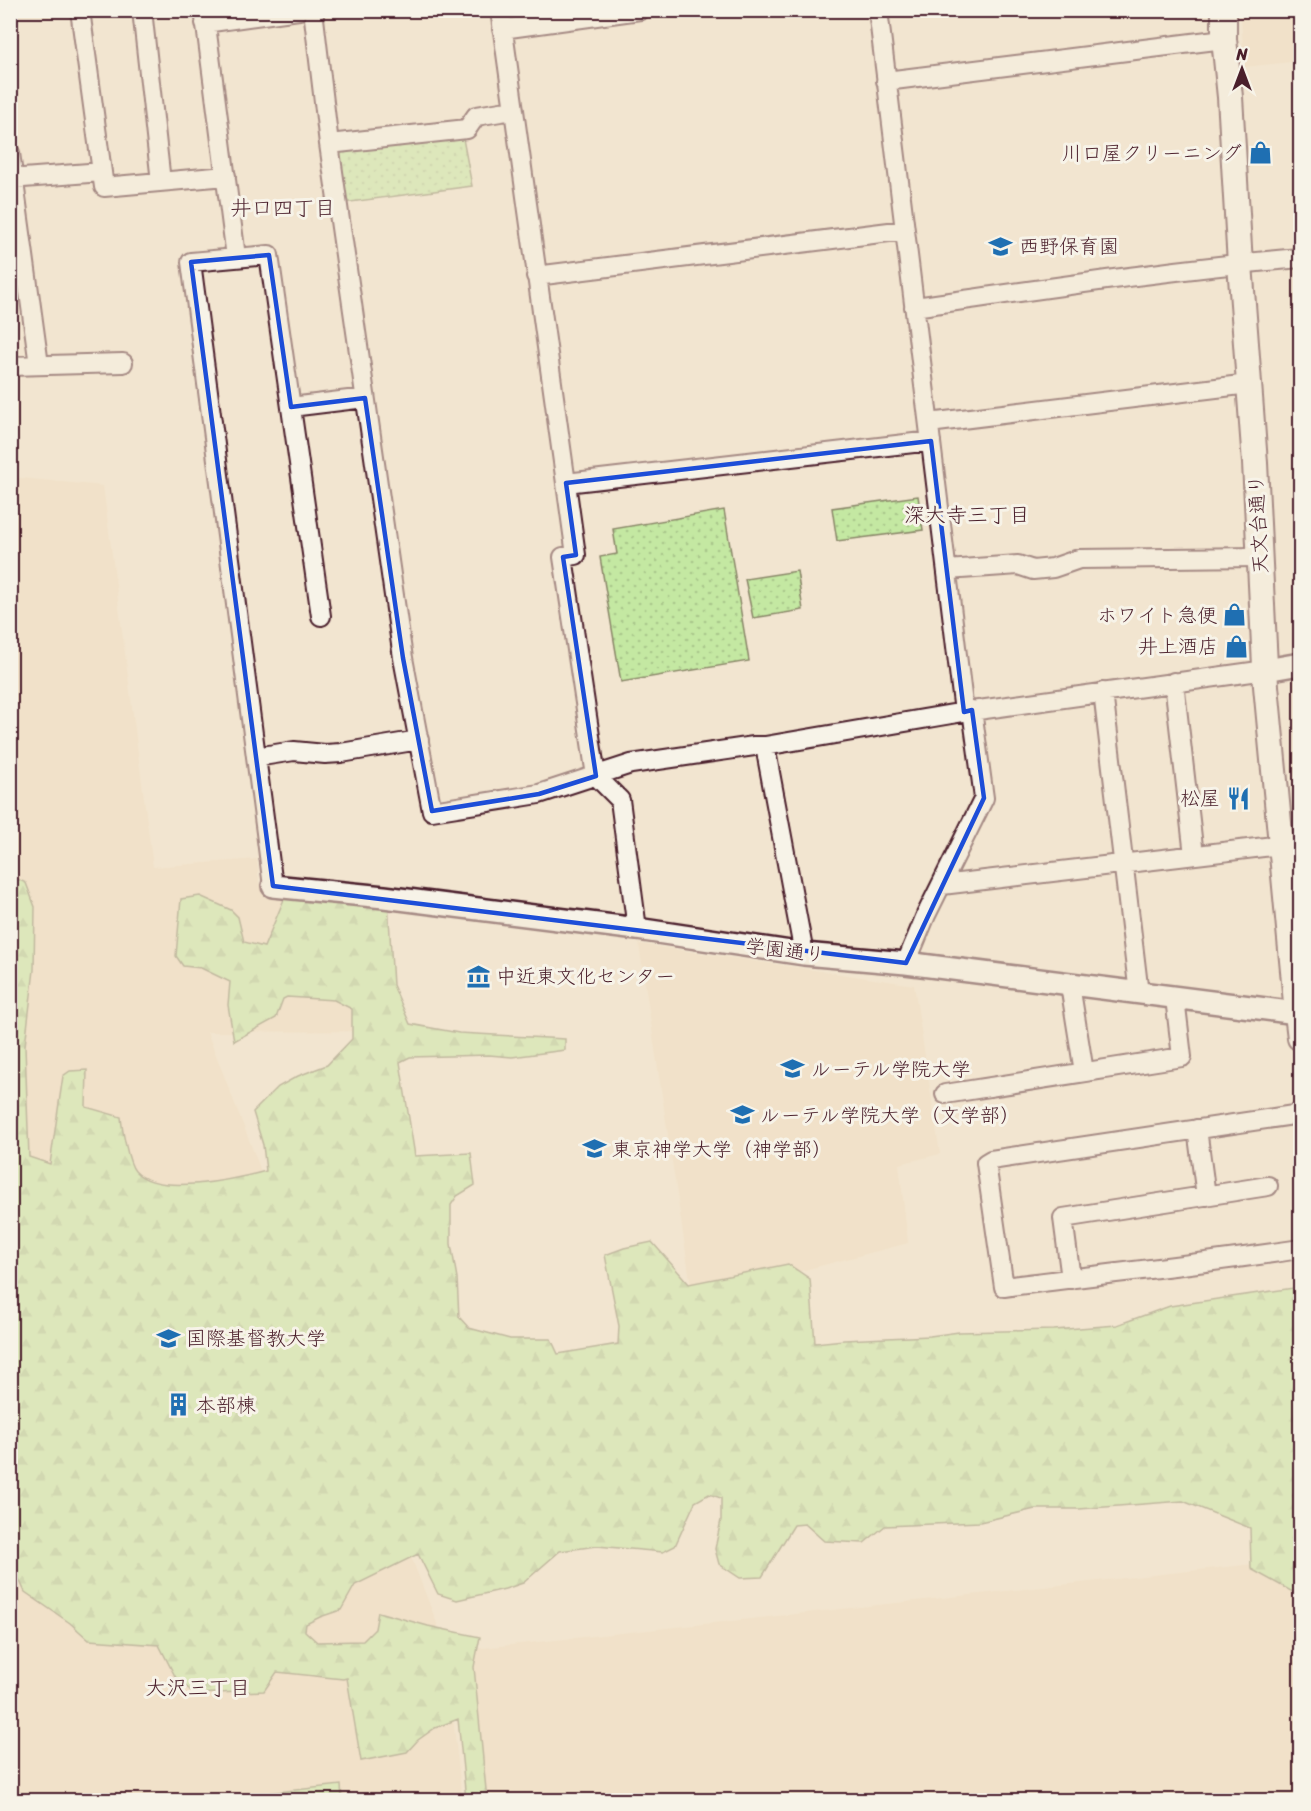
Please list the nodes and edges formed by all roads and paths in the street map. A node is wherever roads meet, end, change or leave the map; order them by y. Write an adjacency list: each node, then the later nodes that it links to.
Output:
1 (80, 10): 16 (street)
2 (142, 10): 19 (street)
3 (299, 10): 9 (street)
4 (313, 10): 14 (street)
5 (500, 10): 10 (street)
6 (640, 10): 10 (street)
7 (878, 10): 12 (street)
8 (1224, 10): 11 (main road, 天文台通り)
9 (205, 17): 17 (street)
10 (502, 29): 13 (street)
11 (1224, 39): 12 (street); 23 (main road, 天文台通り)
12 (886, 81): 20 (street)
13 (513, 110): 14 (street); 24 (street)
14 (329, 144): 30 (street)
15 (10, 153): 18 (street)
16 (102, 172): 18 (street); 19 (street)
17 (226, 176): 19 (street); 21 (street)
18 (12, 178): 27 (street)
19 (162, 182)
20 (905, 230): 24 (street); 25 (street)
21 (236, 257): 31 (street); 44 (street)
22 (1300, 258): 23 (street)
23 (1239, 264): 25 (street); 29 (main road, 天文台通り)
24 (536, 276): 33 (street)
25 (914, 307): 32 (street)
26 (123, 363): 27 (street)
27 (39, 365): 28 (street)
28 (10, 366)
29 (1249, 384): 32 (street); 34 (main road, 天文台通り)
30 (365, 398): 31 (street); 42 (street)
31 (291, 407): 36 (street)
32 (930, 432): 33 (street); 35 (street)
33 (566, 483): 45 (street)
34 (1260, 558): 35 (street); 38 (main road, 天文台通り)
35 (947, 570): 41 (street)
36 (321, 616)
37 (1300, 664): 38 (street)
38 (1266, 670): 39 (street); 46 (main road, 天文台通り)
39 (1174, 682): 40 (street); 47 (street)
40 (1103, 692): 41 (street); 48 (street)
41 (968, 711): 43 (street); 49 (street)
42 (419, 740): 44 (street); 45 (street)
43 (765, 746): 45 (street); 52 (street)
44 (256, 757): 50 (street)
45 (596, 776): 51 (street)
46 (1281, 845): 47 (street); 57 (main road, 天文台通り)
47 (1194, 855): 48 (street)
48 (1124, 864): 49 (street); 55 (street)
49 (942, 885): 53 (street)
50 (273, 886): 51 (street, 学園通り)
51 (637, 929): 52 (street, 学園通り)
52 (804, 954): 53 (street, 学園通り)
53 (906, 963): 54 (street, 学園通り)
54 (1070, 985): 55 (street, 学園通り); 59 (street)
55 (1139, 994): 56 (street, 学園通り)
56 (1175, 998): 57 (street, 学園通り); 59 (street)
57 (1296, 1013): 58 (main road, 天文台通り)
58 (1300, 1038)
59 (1084, 1072): 60 (street)
60 (945, 1094)
61 (1300, 1114): 62 (street)
62 (1197, 1129): 64 (street); 66 (street)
63 (1268, 1186): 64 (street)
64 (1206, 1196): 66 (street)
65 (1300, 1249): 66 (street)
66 (1071, 1279)

